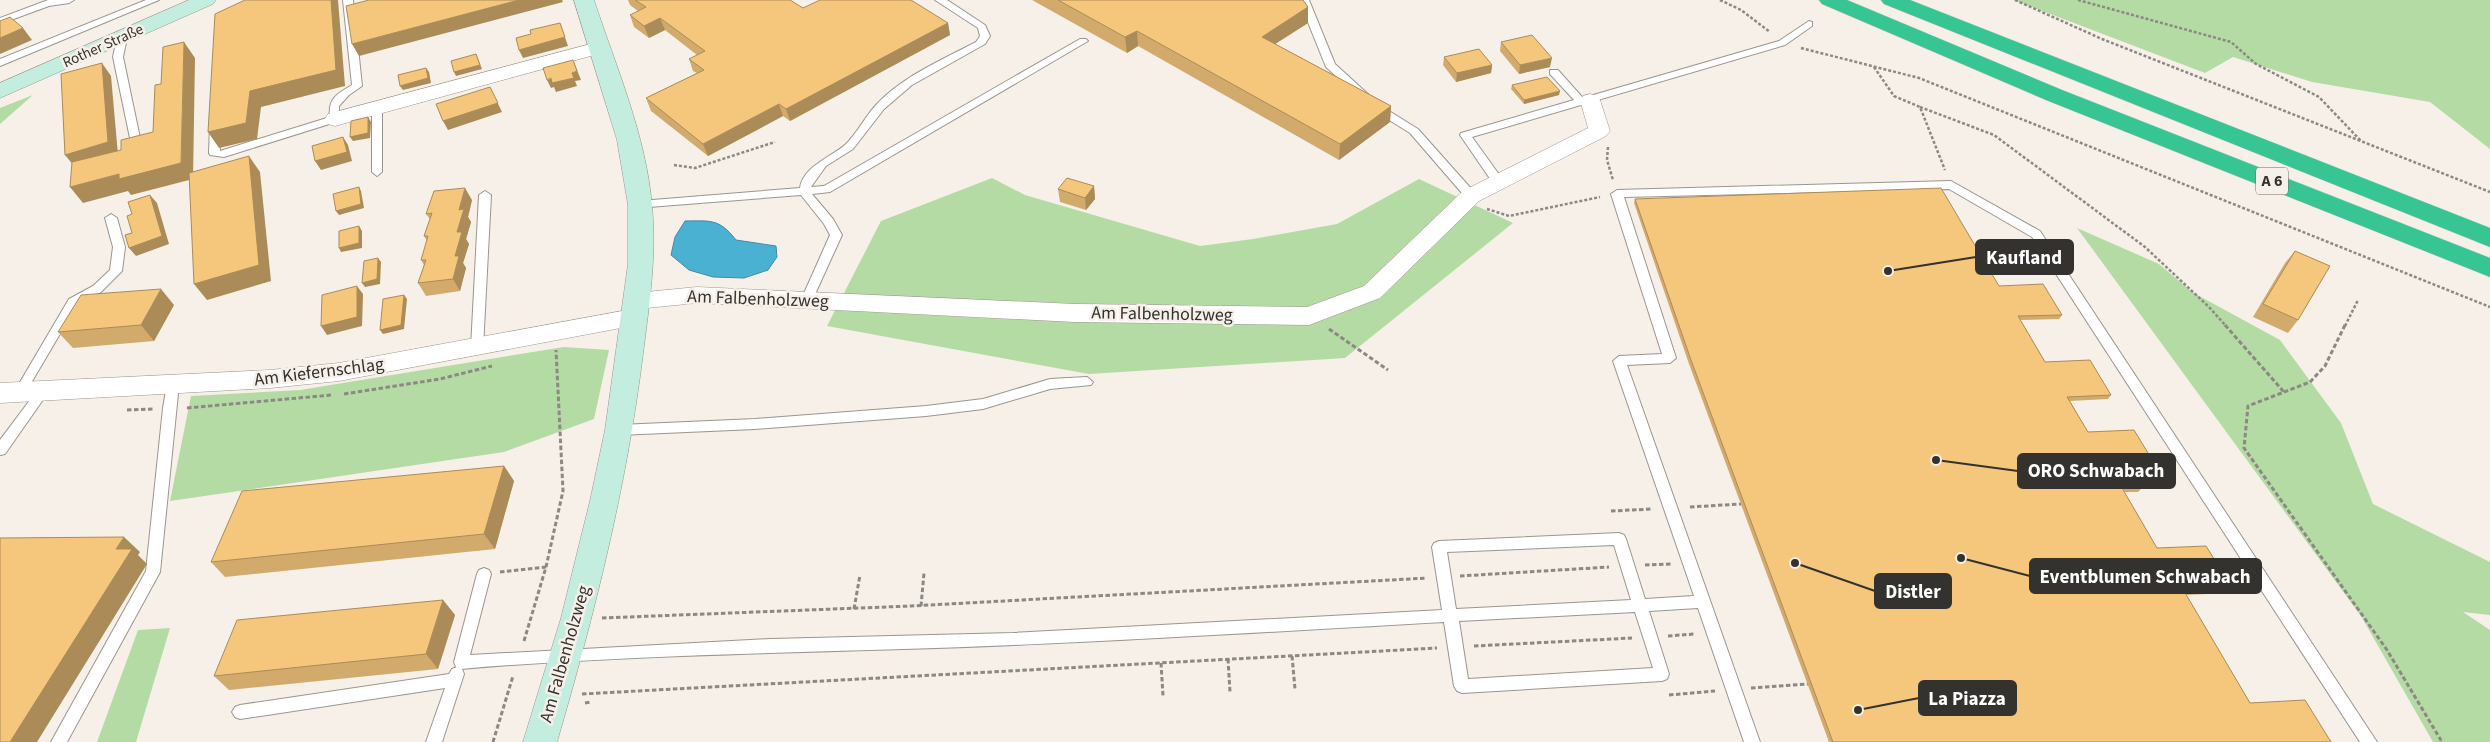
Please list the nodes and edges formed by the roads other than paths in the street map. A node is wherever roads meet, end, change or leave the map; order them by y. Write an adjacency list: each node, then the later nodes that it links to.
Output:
1 (69, 0): 10 (lane)
2 (154, 0): 15 (lane)
3 (206, 0): 12 (street, Rother Straße)
4 (348, 0): 21 (lane)
5 (584, 0): 14 (street, Am Falbenholzweg)
6 (940, 0): 25 (lane)
7 (1304, 0): 27 (lane)
8 (1829, 0): 31 (highway, A 6)
9 (1891, 0): 30 (highway, A 6)
10 (0, 21)
11 (1809, 24): 18 (lane)
12 (122, 38): 17 (street, Rother Straße); 22 (lane)
13 (1083, 41): 25 (lane)
14 (598, 48): 19 (street); 28 (street, Am Falbenholzweg)
15 (0, 63)
16 (1554, 72): 18 (lane)
17 (0, 92)
18 (1586, 101): 24 (street, Am Falbenholzweg); 24 (lane)
19 (377, 108): 21 (street); 23 (lane)
20 (214, 114): 21 (lane)
21 (336, 119)
22 (135, 138)
23 (377, 172)
24 (1499, 183): 27 (street, Am Falbenholzweg)
25 (805, 192): 28 (lane); 32 (lane)
26 (486, 195): 34 (lane)
27 (1471, 196): 32 (street, Am Falbenholzweg)
28 (640, 206): 33 (street, Am Falbenholzweg)
29 (111, 218): 37 (lane)
30 (2490, 238)
31 (2490, 268)
32 (807, 300): 33 (street, Am Falbenholzweg)
33 (634, 309): 34 (street, Am Kiefernschlag); 38 (street, Am Falbenholzweg)
34 (476, 348): 36 (street, Am Kiefernschlag)
35 (1087, 382): 38 (lane)
36 (173, 384): 37 (street, Am Kiefernschlag); 48 (lane)
37 (21, 392): 39 (lane)
38 (619, 430): 44 (street, Am Falbenholzweg)
39 (0, 450)
40 (484, 574): 45 (lane)
41 (1703, 602): 42 (lane); 51 (lane); 52 (lane)
42 (1640, 606): 43 (lane); 43 (lane); 43 (lane)
43 (1450, 617): 44 (lane)
44 (566, 654): 45 (lane); 50 (street, Am Falbenholzweg)
45 (461, 662): 46 (lane)
46 (455, 680): 47 (lane); 49 (lane)
47 (240, 712)
48 (59, 742)
49 (434, 742)
50 (540, 742)
51 (1752, 742)
52 (2368, 742)

